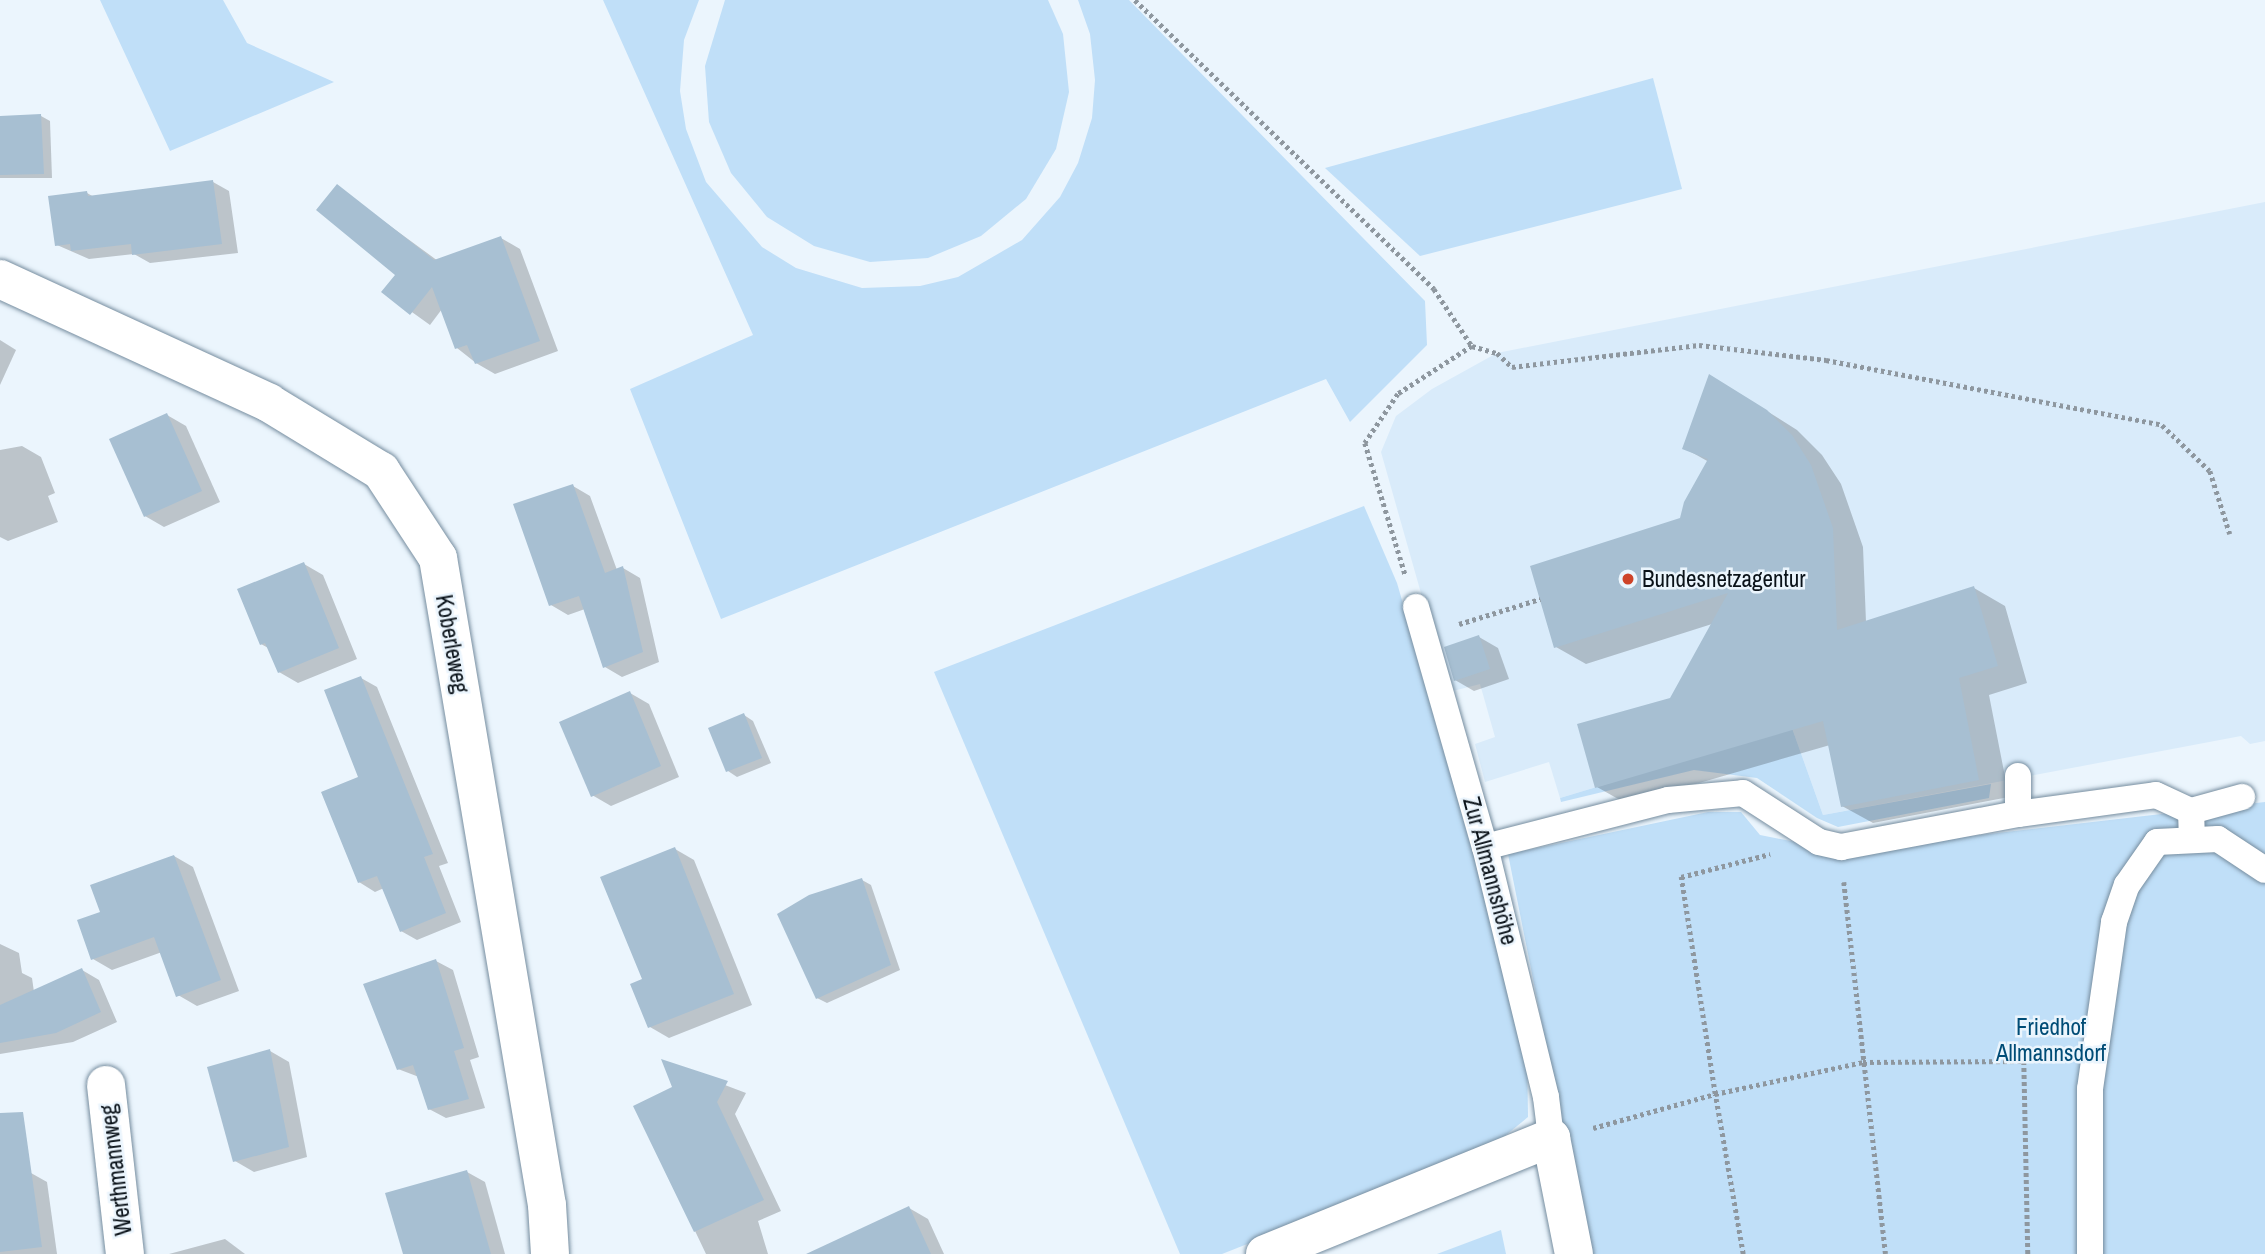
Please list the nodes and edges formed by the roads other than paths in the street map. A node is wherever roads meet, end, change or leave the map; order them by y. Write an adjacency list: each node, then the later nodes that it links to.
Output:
1 (0, 279): 14 (street, Koberleweg)
2 (1416, 607): 8 (lane, Zur Allmannshöhe)
3 (2018, 776): 6 (lane)
4 (2242, 797): 5 (lane)
5 (2191, 811): 6 (lane); 7 (lane)
6 (2018, 814): 8 (lane)
7 (2192, 839): 9 (lane); 16 (lane)
8 (1485, 847): 11 (lane, Zur Allmannshöhe)
9 (2265, 870)
10 (106, 1085): 13 (street, Werthmannweg)
11 (1551, 1138): 12 (street, Zur Allmannshöhe); 15 (street)
12 (1566, 1244)
13 (125, 1254)
14 (550, 1254)
15 (1265, 1254)
16 (2090, 1254)

